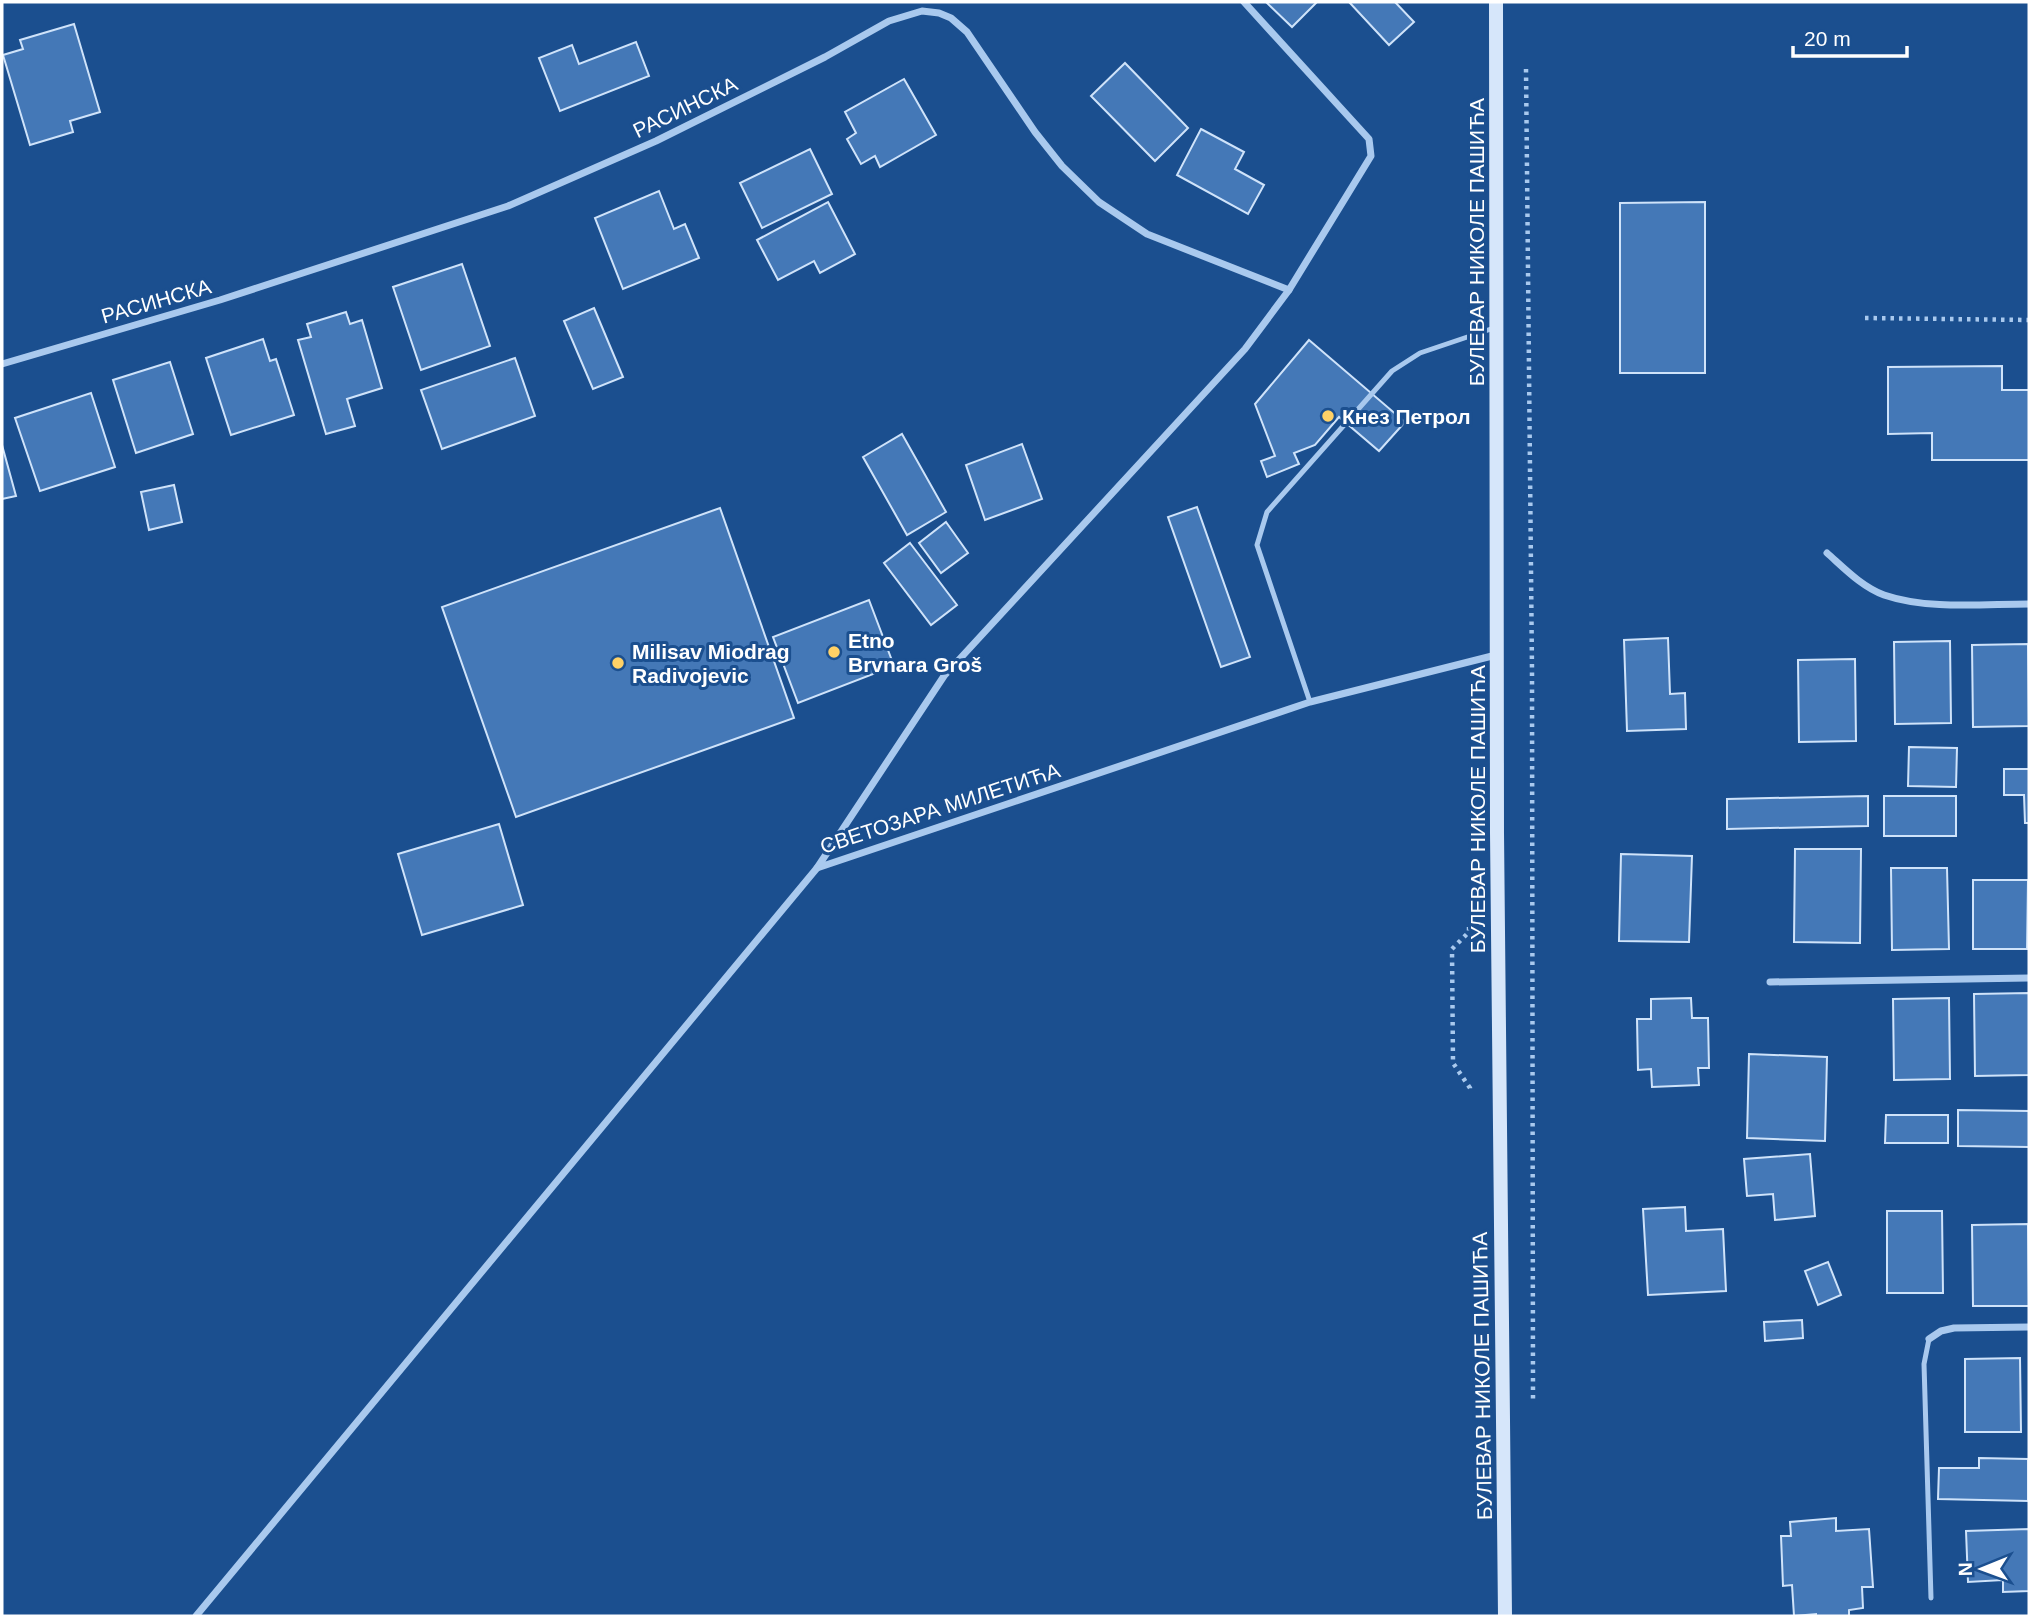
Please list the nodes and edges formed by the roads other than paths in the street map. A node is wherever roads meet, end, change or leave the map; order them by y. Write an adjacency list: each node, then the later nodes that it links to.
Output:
1 (1244, 2): 3 (street, СВЕТОЗАРА МИЛЕТИЋА)
2 (1496, 2): 4 (street, БУЛЕВАР НИКОЛЕ ПАШИЋА)
3 (1289, 290): 5 (street, РАСИНСКА); 10 (street, СВЕТОЗАРА МИЛЕТИЋА)
4 (1497, 327): 8 (street, БУЛЕВАР НИКОЛЕ ПАШИЋА); 9 (lane)
5 (2, 364)
6 (1827, 553): 7 (street)
7 (2029, 604)
8 (1497, 654): 9 (street, СВЕТОЗАРА МИЛЕТИЋА); 17 (street, БУЛЕВАР НИКОЛЕ ПАШИЋА)
9 (1310, 702): 10 (street, СВЕТОЗАРА МИЛЕТИЋА)
10 (817, 868): 16 (street)
11 (2029, 978): 12 (street)
12 (1770, 982)
13 (2029, 1327): 14 (street)
14 (1929, 1339): 15 (lane)
15 (1931, 1598)
16 (196, 1616)
17 (1505, 1616)

